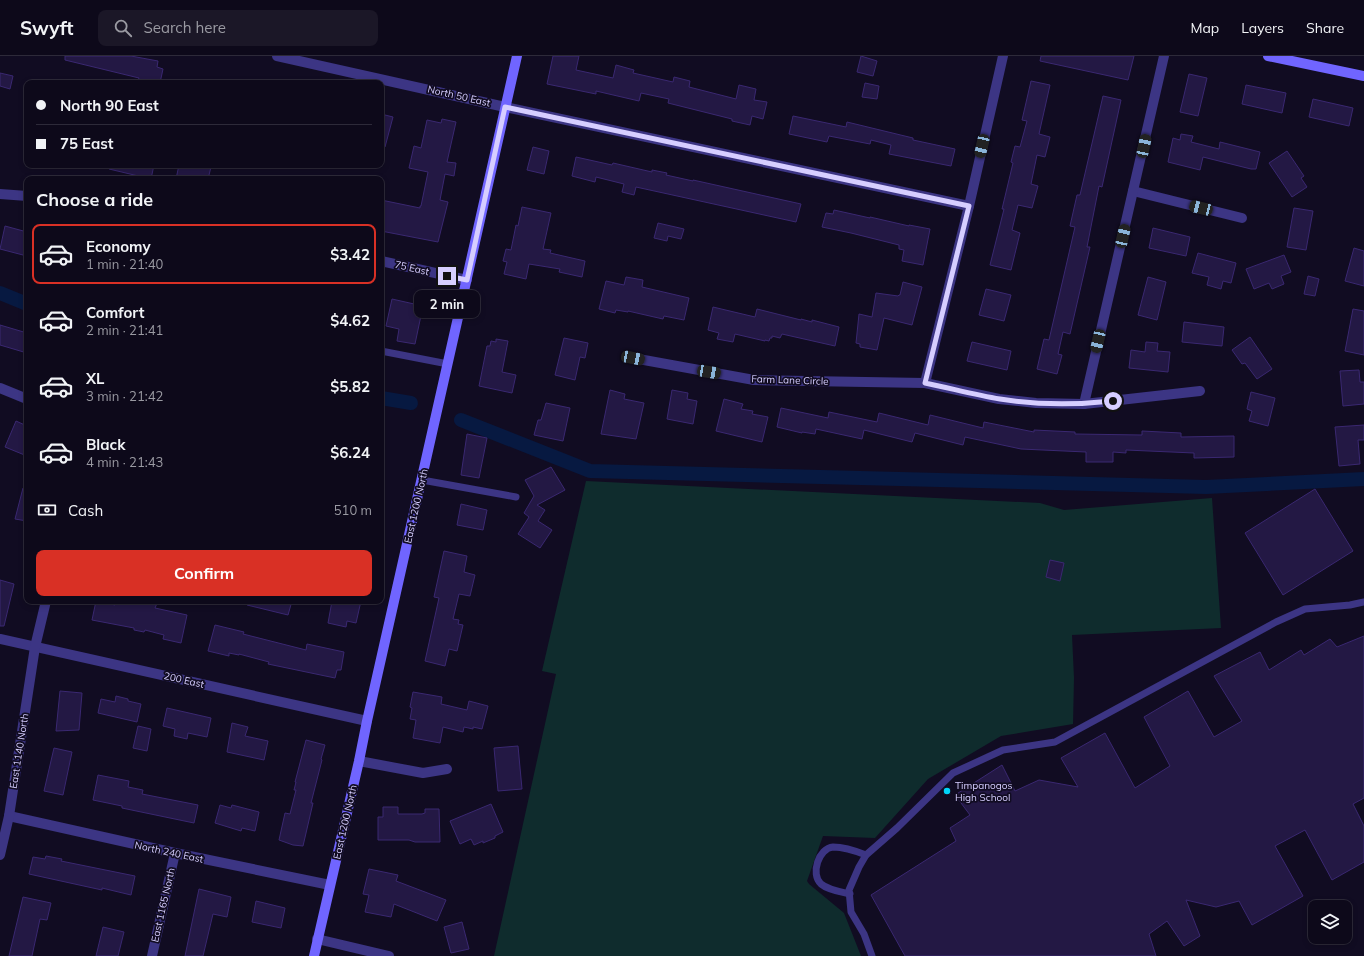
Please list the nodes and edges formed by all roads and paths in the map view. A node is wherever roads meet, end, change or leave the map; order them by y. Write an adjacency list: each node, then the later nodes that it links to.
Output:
1 (277, 56): 7 (street, North 50 East)
2 (517, 56): 7 (street, East 1200 North)
3 (1003, 56): 11 (street)
4 (1164, 56): 8 (street)
5 (1268, 56): 6 (street)
6 (1364, 76)
7 (505, 107): 11 (street, North 50 East); 14 (street, East 1200 North)
8 (1133, 191): 12 (street); 22 (street)
9 (0, 194): 10 (street)
10 (24, 196)
11 (969, 206): 18 (street)
12 (1242, 218)
13 (384, 262): 14 (street, 75 East)
14 (467, 280): 17 (street, East 1200 North)
15 (384, 352): 17 (lane)
16 (633, 358): 18 (street, Farm Lane Circle)
17 (448, 364): 23 (street, East 1200 North)
18 (925, 383): 22 (street, Farm Lane Circle)
19 (0, 388): 21 (street)
20 (1200, 391): 22 (street, Farm Lane Circle)
21 (24, 398)
22 (1084, 404)
23 (422, 480): 24 (lane); 29 (street, East 1200 North)
24 (516, 497)
25 (1364, 602): 35 (lane)
26 (45, 604): 28 (street, East 1140 North)
27 (0, 639): 28 (street, 200 East)
28 (35, 647): 29 (street, 200 East); 32 (street, East 1140 North)
29 (367, 721): 30 (street, East 1200 North)
30 (360, 761): 31 (street); 36 (street, East 1200 North)
31 (447, 769)
32 (9, 816): 33 (street, North 240 East); 34 (street, East 1140 North)
33 (175, 853): 36 (street, North 240 East); 39 (street, East 1165 North)
34 (0, 855)
35 (866, 855): 37 (lane); 37 (lane)
36 (330, 885): 38 (street, East 1200 North)
37 (850, 894): 42 (lane)
38 (317, 939): 40 (street, East 1200 North); 41 (street)
39 (152, 956)
40 (314, 956)
41 (389, 956)
42 (872, 956)

